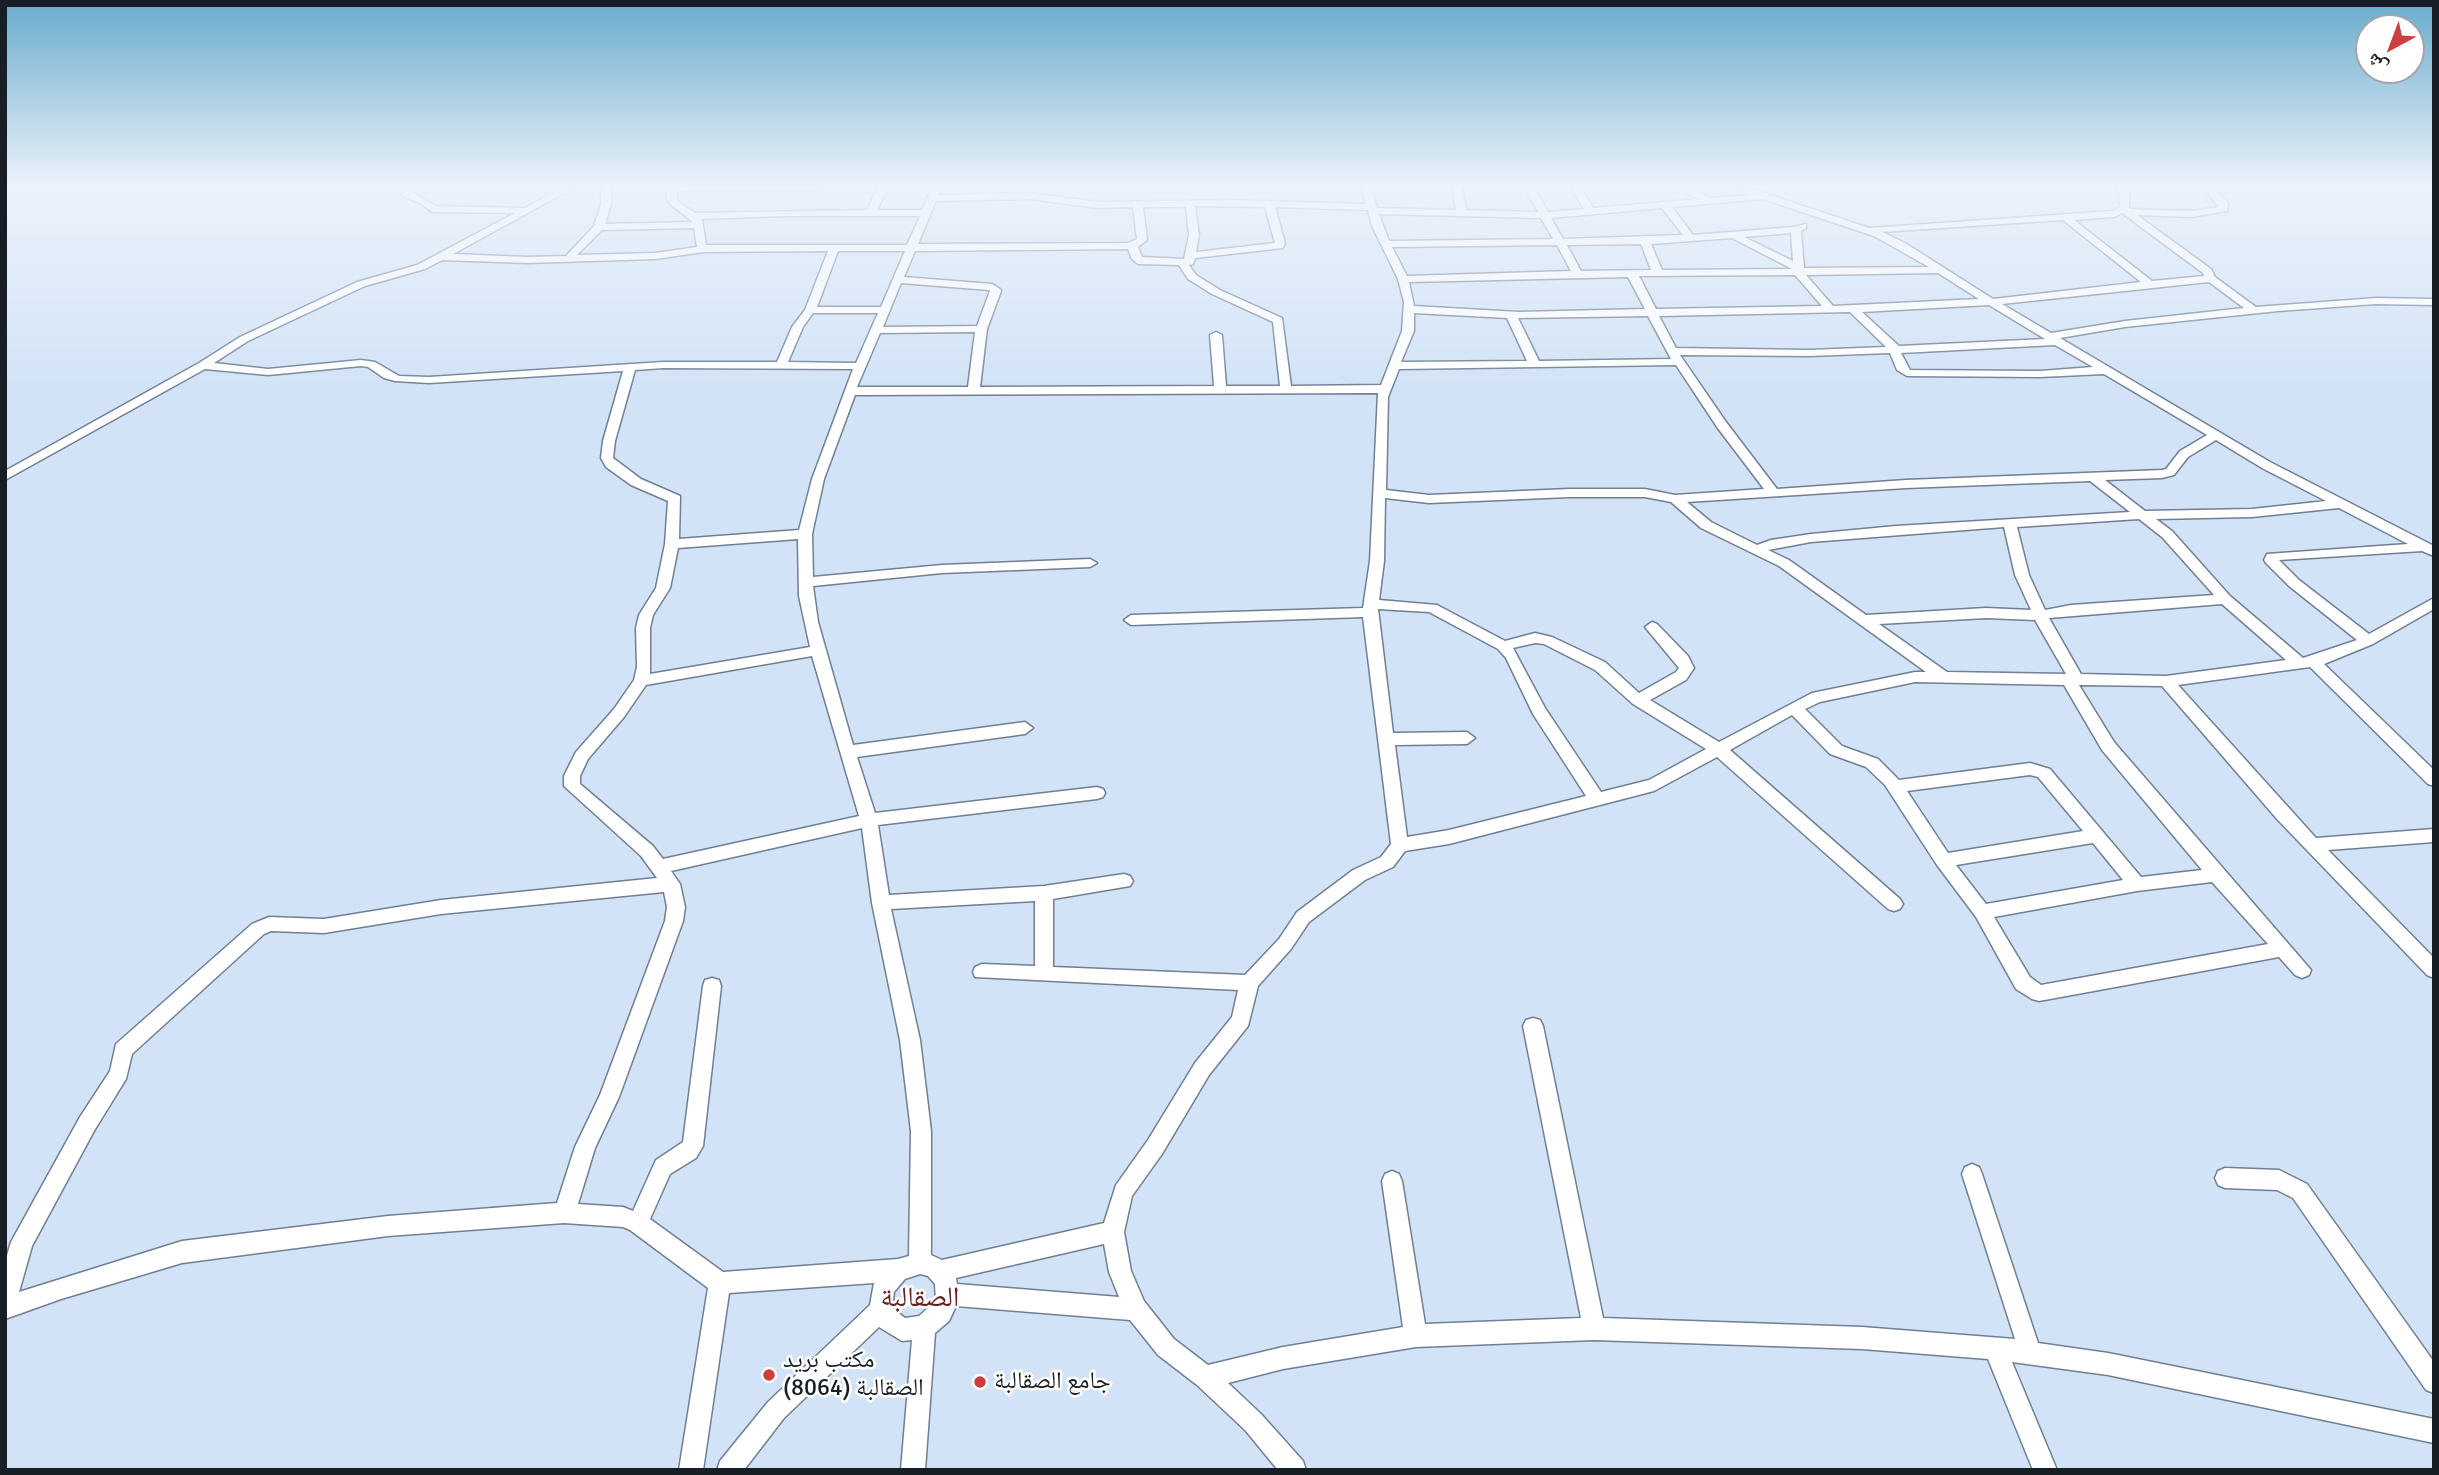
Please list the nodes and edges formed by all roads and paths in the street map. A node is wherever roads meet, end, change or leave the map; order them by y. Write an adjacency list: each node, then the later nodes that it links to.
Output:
1 (656, 256): 16 (street)
2 (831, 256): 32 (street)
3 (909, 256): 25 (street)
4 (1136, 256): 17 (street)
5 (1189, 256): 17 (street)
6 (1215, 256): 17 (street)
7 (1391, 256): 23 (street)
8 (1569, 256): 20 (street)
9 (1651, 256): 22 (street)
10 (1771, 256): 18 (street)
11 (1797, 256): 18 (street)
12 (1918, 256): 19 (street)
13 (2114, 256): 26 (street)
14 (2186, 256): 24 (street)
15 (440, 257): 16 (street); 45 (street)
16 (570, 257)
17 (1188, 260): 52 (street)
18 (1798, 270): 19 (street); 22 (street); 30 (street)
19 (1941, 270): 27 (street)
20 (1578, 274): 21 (street); 23 (street)
21 (1632, 274): 22 (street); 34 (street)
22 (1658, 274)
23 (1403, 279): 29 (street)
24 (2211, 279): 26 (street); 35 (street)
25 (899, 280): 33 (street); 37 (street)
26 (2150, 284): 27 (street)
27 (1991, 302): 31 (street); 40 (street)
28 (2434, 302): 35 (street)
29 (1409, 309): 36 (street); 48 (street)
30 (1830, 309): 31 (street); 34 (street)
31 (1853, 309): 41 (street)
32 (810, 310): 33 (street); 46 (street)
33 (883, 310): 38 (street)
34 (1650, 310): 36 (street); 42 (street)
35 (2256, 311): 40 (street)
36 (1511, 315): 44 (street)
37 (981, 328): 38 (street); 54 (street)
38 (876, 330): 47 (street)
39 (1216, 335): 51 (street)
40 (2055, 338): 41 (street); 50 (street)
41 (1894, 348): 42 (street); 50 (street)
42 (1672, 351): 43 (street)
43 (1680, 362): 44 (street); 60 (street)
44 (1534, 363): 48 (street)
45 (203, 365): 49 (street); 57 (street)
46 (781, 365): 47 (street); 49 (street)
47 (862, 366): 55 (street)
48 (1394, 366): 53 (street)
49 (630, 368): 66 (street)
50 (2107, 370): 56 (street)
51 (1220, 389): 52 (street); 54 (street)
52 (1286, 389): 53 (street)
53 (1383, 389): 59 (street)
54 (974, 390): 55 (street)
55 (850, 391): 65 (street)
56 (2216, 435): 58 (street); 62 (street)
57 (5, 475)
58 (2093, 477): 60 (street); 63 (street)
59 (1380, 493): 61 (street); 73 (street)
60 (1774, 494): 61 (street)
61 (1675, 499): 68 (street)
62 (2339, 504): 63 (street); 67 (street)
63 (2142, 515): 64 (street); 71 (street)
64 (2010, 524): 68 (street); 74 (street)
65 (804, 534): 66 (street); 70 (street)
66 (671, 544): 84 (street)
67 (2428, 549): 78 (street)
68 (1756, 550): 76 (street)
69 (1090, 563): 70 (street)
70 (807, 582): 80 (street)
71 (2225, 599): 74 (street); 81 (street)
72 (2434, 603): 78 (street)
73 (1371, 608): 75 (street); 79 (street); 90 (street)
74 (2040, 615): 76 (street); 83 (street)
75 (1131, 620)
76 (1861, 620): 82 (street)
77 (1652, 627): 86 (street)
78 (2368, 641): 81 (street)
79 (1503, 646): 86 (street); 96 (street)
80 (820, 650): 84 (street); 92 (street)
81 (2306, 663): 85 (street); 93 (street)
82 (1942, 676): 83 (street); 87 (street)
83 (2073, 680): 85 (street); 104 (street)
84 (641, 681): 103 (street)
85 (2166, 681): 101 (street)
86 (1639, 700): 91 (street)
87 (1794, 707): 91 (street); 94 (street)
88 (1025, 728): 92 (street)
89 (1467, 738): 90 (street)
90 (1386, 739): 100 (street)
91 (1720, 750): 96 (street); 110 (street)
92 (848, 752): 97 (street)
93 (2434, 780)
94 (1895, 787): 99 (street); 102 (street)
95 (1097, 793): 97 (street)
96 (1597, 800): 100 (street)
97 (869, 820): 103 (street); 109 (street)
98 (2434, 835): 101 (street)
99 (2095, 836): 102 (street); 107 (street)
100 (1400, 845): 117 (street)
101 (2313, 845): 114 (street)
102 (1943, 860): 111 (street)
103 (659, 867): 106 (street)
104 (2216, 875): 107 (street); 112 (street)
105 (1124, 881): 108 (street)
106 (671, 884): 123 (street); 126 (street)
107 (2137, 884): 111 (street)
108 (1044, 893): 109 (street); 116 (street)
109 (881, 903): 127 (street)
110 (1894, 904)
111 (1982, 912): 112 (street)
112 (2284, 949): 113 (street)
113 (2302, 970)
114 (2434, 970)
115 (982, 972): 116 (street)
116 (1044, 973): 117 (street)
117 (1249, 983): 125 (street)
118 (712, 986): 124 (street)
119 (1533, 1026): 136 (street)
120 (1972, 1174): 139 (street)
121 (2225, 1178): 141 (street)
122 (1392, 1181): 137 (street)
123 (564, 1213): 124 (street); 132 (street)
124 (638, 1223): 129 (street)
125 (1113, 1232): 127 (street); 133 (street)
126 (14, 1249): 131 (street)
127 (930, 1267): 128 (street); 130 (street)
128 (898, 1270): 129 (street); 134 (street)
129 (720, 1283): 143 (street)
130 (948, 1294): 133 (street); 135 (street)
131 (5, 1301)
132 (5, 1308)
133 (1136, 1309): 140 (street)
134 (881, 1310): 135 (street); 144 (street)
135 (925, 1327): 145 (street)
136 (1594, 1329): 137 (street); 138 (street)
137 (1416, 1336): 140 (street)
138 (1995, 1348): 139 (street); 147 (street)
139 (2031, 1355): 142 (street)
140 (1205, 1377): 146 (street)
141 (2434, 1382)
142 (2434, 1431)
143 (691, 1470)
144 (729, 1470)
145 (913, 1470)
146 (1294, 1470)
147 (2045, 1470)

